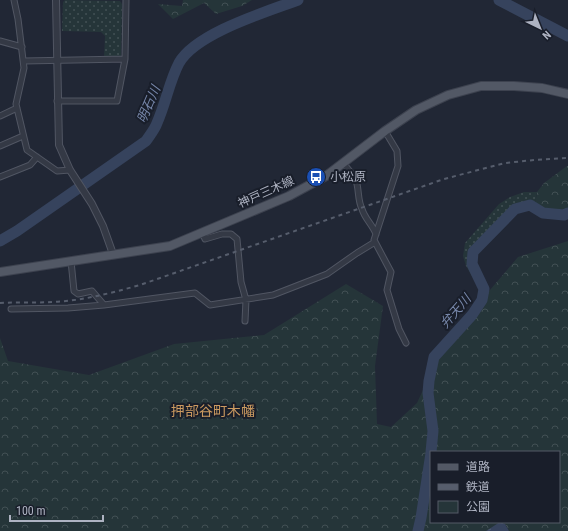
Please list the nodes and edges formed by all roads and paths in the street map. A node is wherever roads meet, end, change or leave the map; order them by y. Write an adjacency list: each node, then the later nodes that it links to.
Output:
1 (14, 0): 5 (street)
2 (56, 0): 7 (street)
3 (126, 0): 6 (street)
4 (0, 41): 5 (street)
5 (22, 47): 8 (street)
6 (125, 59): 7 (street); 10 (street)
7 (57, 60): 8 (street); 10 (street)
8 (24, 61): 11 (street)
9 (568, 94): 13 (main road, 神戸三木線)
10 (57, 101): 18 (street)
11 (17, 108): 12 (street); 14 (street)
12 (0, 116)
13 (385, 132): 17 (main road, 神戸三木線); 21 (street)
14 (23, 136): 15 (street); 16 (street)
15 (0, 146)
16 (37, 157): 18 (street); 19 (street)
17 (343, 163): 20 (main road, 神戸三木線); 21 (street)
18 (70, 170): 23 (street)
19 (0, 178)
20 (202, 232): 23 (main road, 神戸三木線); 26 (street)
21 (376, 234): 22 (street)
22 (375, 242): 26 (street); 30 (street)
23 (113, 254): 24 (main road, 神戸三木線)
24 (71, 261): 25 (main road, 神戸三木線); 27 (street)
25 (0, 272)
26 (246, 300): 27 (street); 29 (street)
27 (104, 305): 28 (street)
28 (11, 309)
29 (245, 321)
30 (406, 342)

